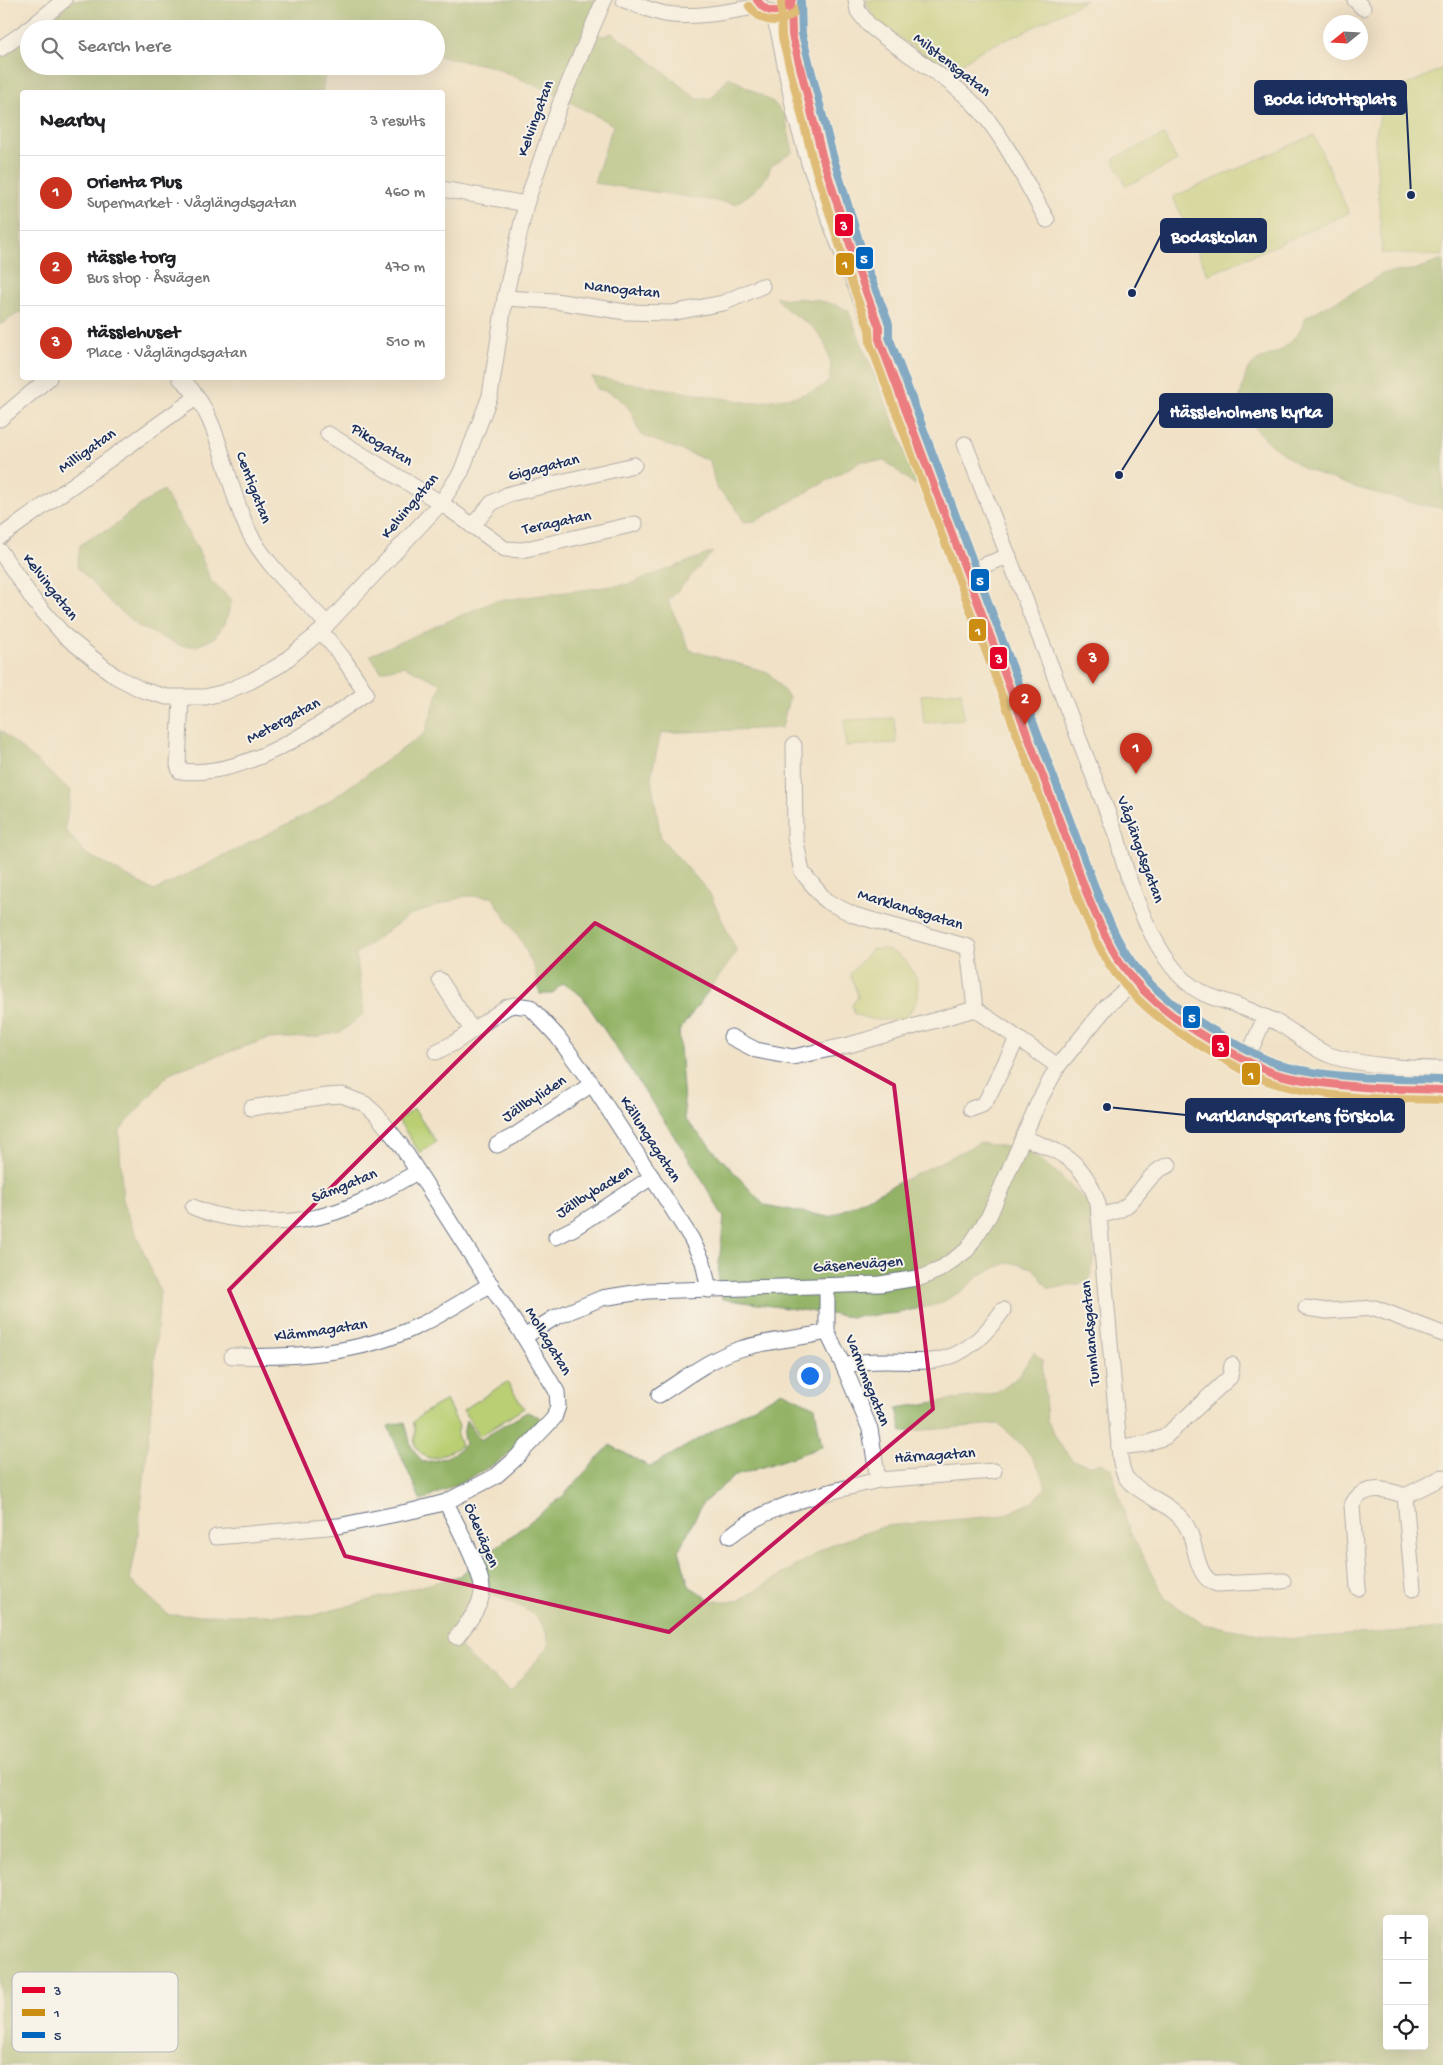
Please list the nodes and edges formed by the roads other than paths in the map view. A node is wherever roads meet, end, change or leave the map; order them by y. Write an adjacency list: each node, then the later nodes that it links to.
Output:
1 (64, 0): 9 (street)
2 (604, 0): 13 (street, Kelvingatan)
3 (624, 0): 8 (street)
4 (746, 0): 8 (street)
5 (856, 0): 14 (street, Milstensgatan)
6 (791, 1): 7 (street); 17 (street)
7 (762, 6): 8 (street); 17 (street)
8 (729, 10)
9 (40, 20)
10 (20, 35): 11 (street)
11 (0, 49)
12 (445, 190): 13 (street)
13 (526, 204): 16 (street, Kelvingatan)
14 (1047, 220)
15 (762, 286): 16 (street, Nanogatan)
16 (505, 298): 25 (street, Kelvingatan)
17 (879, 339): 31 (street)
18 (47, 380): 21 (street)
19 (183, 380): 20 (street, Centigatan)
20 (197, 397): 28 (street, Milligatan); 32 (street, Centigatan)
21 (0, 419)
22 (328, 434): 25 (street, Pikogatan)
23 (965, 444): 30 (street, Våglängdsgatan)
24 (634, 465): 27 (street, Gigagatan)
25 (441, 503): 27 (street, Teragatan); 32 (street, Kelvingatan)
26 (635, 524): 27 (street, Teragatan)
27 (472, 526)
28 (0, 537)
29 (0, 551): 33 (street, Kelvingatan)
30 (1009, 556): 31 (street); 38 (street, Våglängdsgatan)
31 (968, 571): 36 (street)
32 (324, 628): 33 (street, Kelvingatan); 33 (street, Metergatan)
33 (181, 698)
34 (794, 745): 37 (street, Marklandsgatan)
35 (440, 980): 39 (street)
36 (1135, 982): 43 (street); 44 (street, Gäsenevägen)
37 (975, 1009): 40 (street); 41 (street)
38 (1264, 1017): 43 (street); 45 (street, Våglängdsgatan)
39 (472, 1030): 42 (street, Källungagatan); 46 (street, Källungagatan)
40 (731, 1037)
41 (1017, 1039): 44 (street); 49 (street)
42 (436, 1052)
43 (1246, 1061): 47 (street)
44 (1058, 1066): 50 (street, Gäsenevägen)
45 (1443, 1069)
46 (592, 1084): 51 (street, Jällbyliden); 54 (street, Källungagatan)
47 (1443, 1090)
48 (250, 1108): 53 (street, Mollagatan)
49 (971, 1109)
50 (1024, 1138): 56 (street, Tunnlandsgatan); 59 (street, Gäsenevägen)
51 (497, 1144)
52 (1169, 1165): 56 (street)
53 (417, 1172): 55 (street, Sämgatan); 58 (street, Mollagatan)
54 (652, 1178): 57 (street, Jällbybacken); 60 (street, Källungagatan)
55 (193, 1207)
56 (1099, 1216): 70 (street, Tunnlandsgatan)
57 (556, 1237)
58 (491, 1284): 65 (street, Mollagatan); 66 (street, Klämmagatan)
59 (827, 1286): 60 (street, Gäsenevägen); 63 (street, Varnumsgatan)
60 (709, 1290): 65 (street, Gäsenevägen)
61 (1306, 1308): 64 (street)
62 (1003, 1310): 68 (street)
63 (827, 1332): 68 (street, Varnumsgatan); 69 (street)
64 (1443, 1334)
65 (524, 1337): 75 (street, Mollagatan)
66 (232, 1356)
67 (1232, 1365): 70 (street)
68 (844, 1367): 73 (street, Varnumsgatan)
69 (659, 1395)
70 (1119, 1447): 78 (street, Tunnlandsgatan)
71 (994, 1471): 73 (street, Härnagatan)
72 (1443, 1477): 74 (street)
73 (878, 1480): 76 (street)
74 (1405, 1496): 79 (street); 80 (street)
75 (446, 1502): 77 (street, Mollagatan); 81 (street, Ödevägen)
76 (730, 1536)
77 (216, 1537)
78 (1282, 1581)
79 (1358, 1588)
80 (1413, 1589)
81 (457, 1637)

